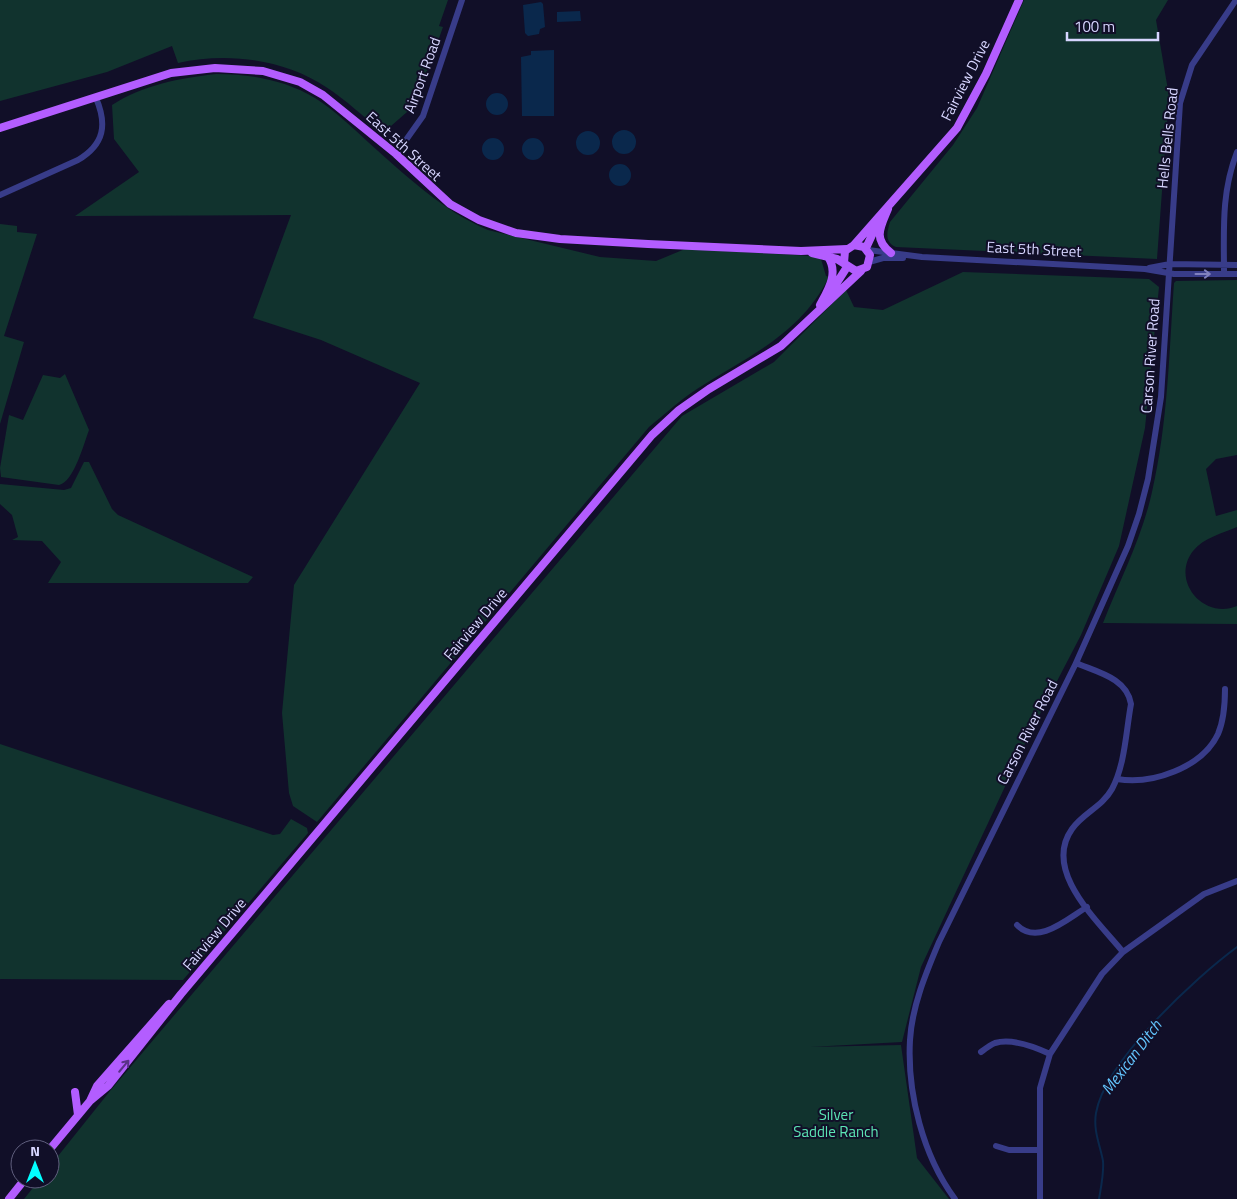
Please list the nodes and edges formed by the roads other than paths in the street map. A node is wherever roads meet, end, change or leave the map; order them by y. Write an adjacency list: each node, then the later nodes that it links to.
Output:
1 (462, 0): 7 (street, Airport Road)
2 (1019, 0): 9 (main road, Fairview Drive)
3 (1236, 0): 17 (street, Hells Bells Road)
4 (96, 98): 5 (main road, East 5th Street); 7 (main road, East 5th Street); 8 (street)
5 (0, 128)
6 (1237, 152): 19 (street)
7 (396, 154): 12 (main road, East 5th Street)
8 (0, 195)
9 (888, 207): 10 (main road, Fairview Drive); 11 (main road, Fairview Drive); 13 (main road)
10 (850, 247): 11 (main road); 12 (main road, East 5th Street); 18 (main road)
11 (867, 249): 13 (street, East 5th Street); 16 (main road)
12 (801, 251): 14 (main road, East 5th Street)
13 (891, 253): 15 (street, East 5th Street)
14 (828, 257): 18 (main road, East 5th Street); 26 (main road)
15 (922, 257): 16 (street, East 5th Street); 21 (street, East 5th Street)
16 (869, 262): 22 (main road)
17 (1170, 264): 19 (street, East 5th Street); 21 (street, East 5th Street); 23 (street, Carson River Road)
18 (846, 265): 22 (main road); 26 (main road, Fairview Drive)
19 (1224, 265): 20 (street, East 5th Street); 24 (street)
20 (1237, 265)
21 (1145, 269): 23 (street, East 5th Street)
22 (860, 271): 26 (main road, Fairview Drive)
23 (1169, 273): 24 (street, East 5th Street, one-way to 24); 27 (street, Carson River Road)
24 (1224, 274): 25 (street, East 5th Street)
25 (1237, 274)
26 (819, 310): 37 (main road, Fairview Drive)
27 (1076, 662): 29 (street); 43 (street, Carson River Road)
28 (1226, 689): 29 (street)
29 (1117, 779): 31 (street)
30 (1237, 881): 33 (street)
31 (1087, 907): 32 (street); 33 (street)
32 (1017, 925)
33 (1124, 952): 35 (street)
34 (980, 1052): 35 (street)
35 (1050, 1054): 40 (street)
36 (75, 1092): 37 (main road)
37 (78, 1115): 38 (main road, Fairview Drive)
38 (58, 1139)
39 (996, 1146): 40 (street)
40 (1040, 1150): 44 (street)
41 (17, 1189): 42 (main road)
42 (9, 1199)
43 (955, 1199)
44 (1040, 1199)

